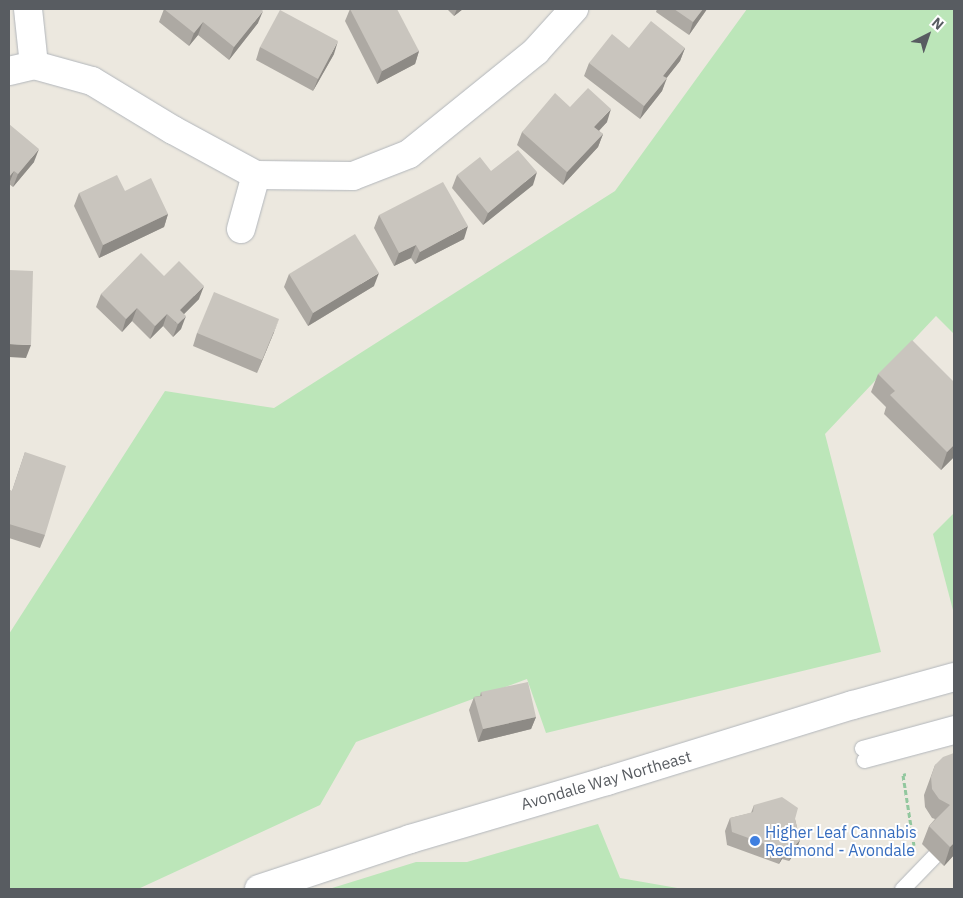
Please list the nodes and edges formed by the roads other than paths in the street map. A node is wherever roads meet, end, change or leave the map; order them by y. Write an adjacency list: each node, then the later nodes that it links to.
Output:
1 (28, 9): 3 (street)
2 (574, 9): 4 (street)
3 (21, 68): 4 (street)
4 (256, 175): 5 (street)
5 (241, 229)
6 (954, 676): 10 (street, Avondale Way Northeast)
7 (954, 723): 8 (lane)
8 (954, 736)
9 (934, 856): 11 (lane)
10 (259, 889)
11 (902, 889)

